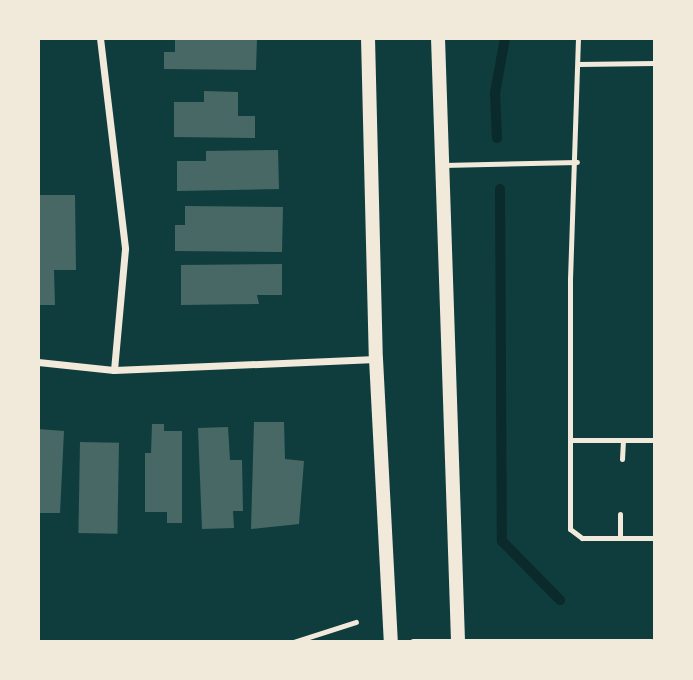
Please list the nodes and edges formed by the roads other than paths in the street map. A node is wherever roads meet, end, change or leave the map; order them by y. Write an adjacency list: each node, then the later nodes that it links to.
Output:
1 (100, 38): 11 (street)
2 (368, 38): 9 (main road)
3 (438, 38): 8 (main road)
4 (578, 38): 6 (lane)
5 (654, 63): 6 (lane)
6 (578, 64): 7 (lane)
7 (577, 162): 8 (lane); 12 (lane)
8 (442, 165): 19 (main road)
9 (376, 359): 11 (street); 20 (main road)
10 (38, 362): 11 (street)
11 (114, 370)
12 (570, 440): 13 (lane); 17 (lane)
13 (623, 440): 14 (lane); 15 (lane)
14 (654, 440)
15 (622, 459)
16 (620, 514): 17 (lane)
17 (620, 538): 18 (lane)
18 (654, 538)
19 (458, 641): 21 (street); 22 (street)
20 (391, 642)
21 (413, 642)
22 (651, 642)

